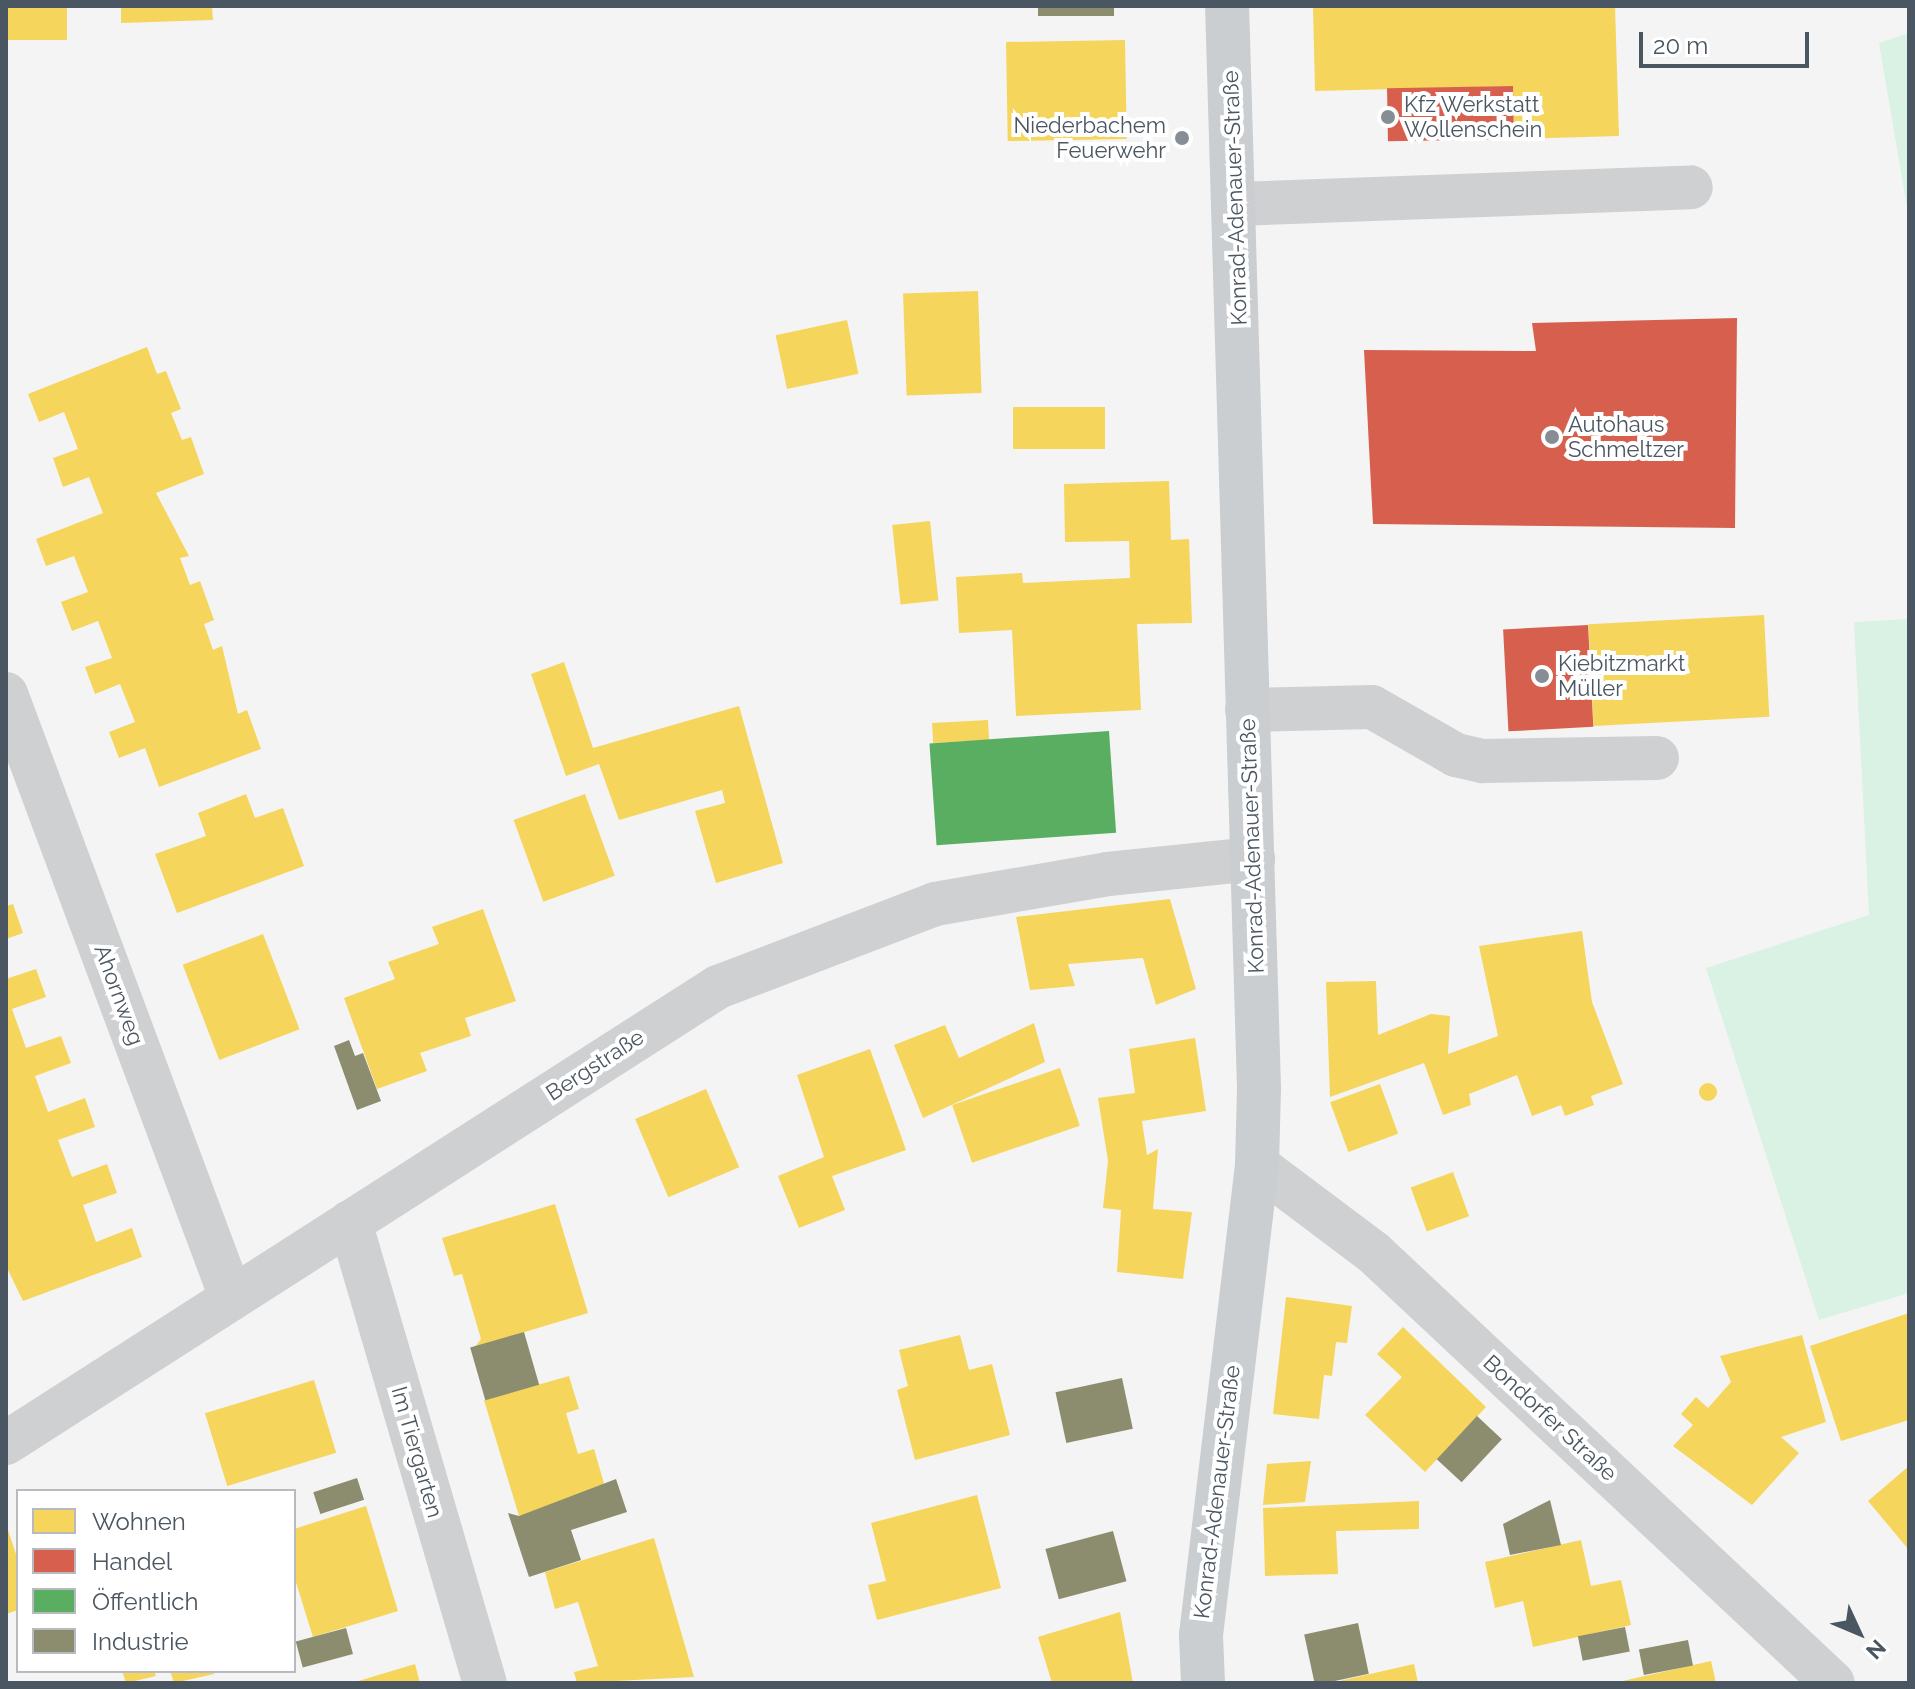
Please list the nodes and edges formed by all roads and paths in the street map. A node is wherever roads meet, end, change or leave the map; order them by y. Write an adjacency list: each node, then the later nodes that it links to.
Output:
1 (1227, 6): 3 (main road, Konrad-Adenauer-Straße)
2 (1691, 187): 3 (street)
3 (1237, 204): 5 (main road, Konrad-Adenauer-Straße)
4 (6, 694): 10 (street, Ahornweg)
5 (1247, 710): 6 (street); 7 (main road, Konrad-Adenauer-Straße)
6 (1657, 758)
7 (1253, 859): 8 (main road, Konrad-Adenauer-Straße); 9 (street, Bergstraße)
8 (1257, 1165): 13 (main road, Konrad-Adenauer-Straße); 14 (street, Bondorfer Straße)
9 (350, 1222): 10 (street, Bergstraße); 12 (street, Im Tiergarten)
10 (231, 1297): 11 (street, Bergstraße)
11 (6, 1443)
12 (485, 1683)
13 (1203, 1683)
14 (1833, 1683)

